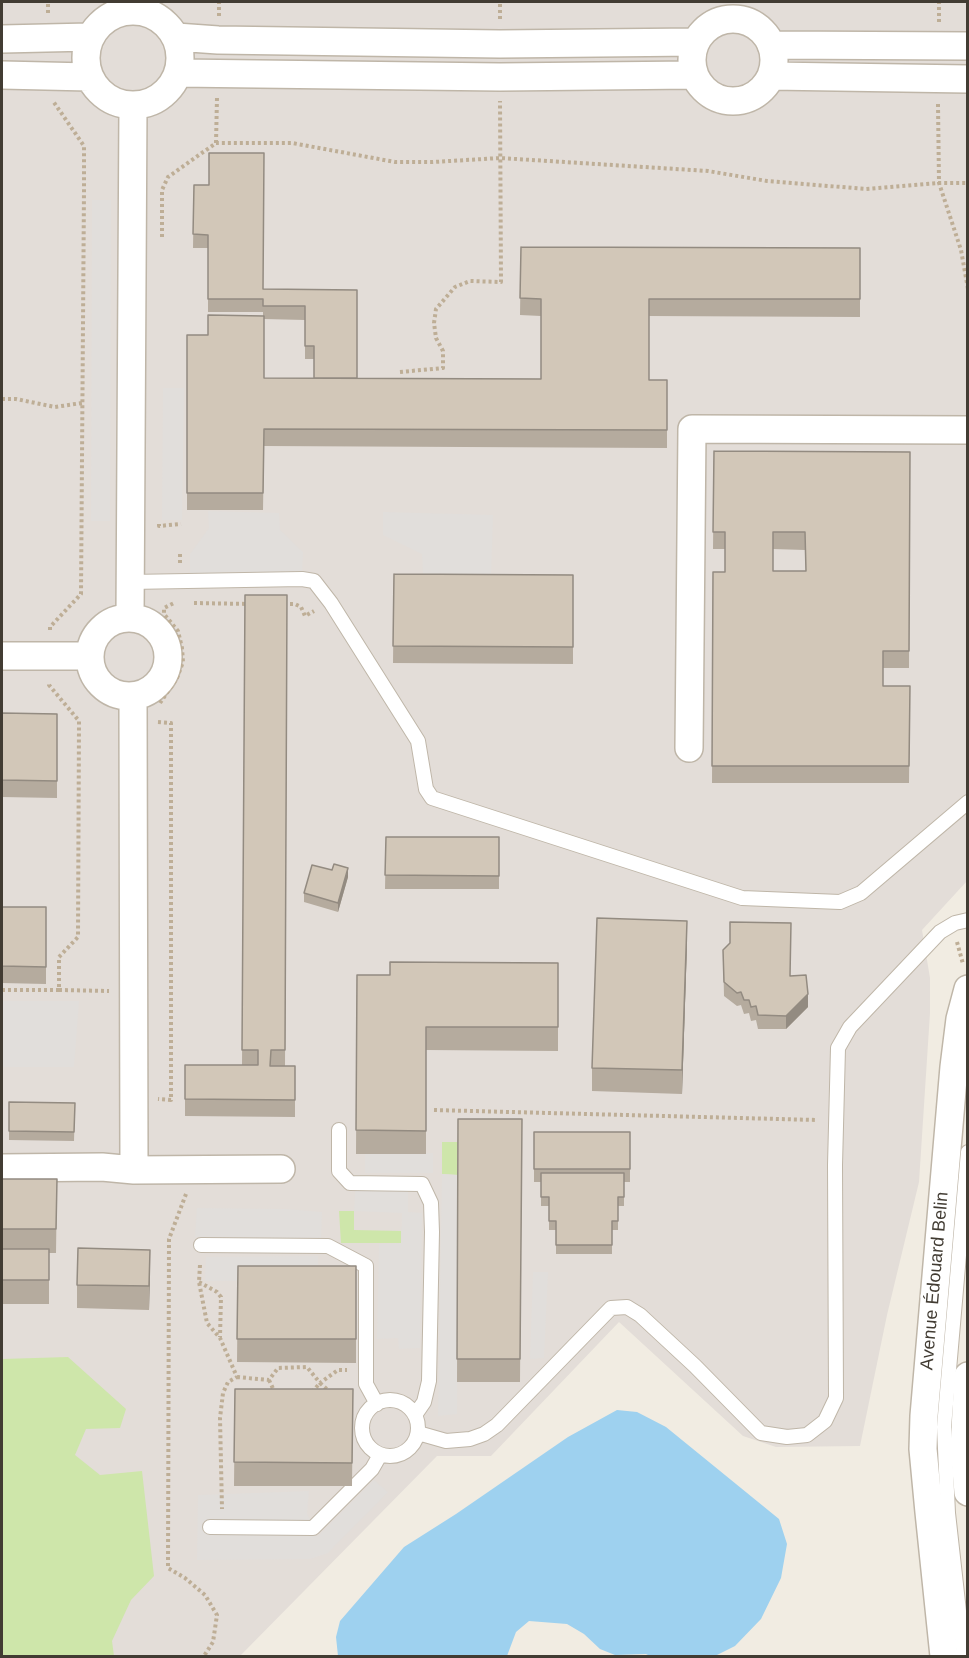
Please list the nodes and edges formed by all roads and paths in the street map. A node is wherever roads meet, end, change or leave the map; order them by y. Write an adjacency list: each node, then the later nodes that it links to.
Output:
1 (48, 2): 8 (path)
2 (500, 2): 10 (path)
3 (133, 6): 5 (street); 6 (street)
4 (735, 10): 9 (street); 11 (street)
5 (90, 37): 8 (street); 18 (street)
6 (176, 37): 10 (street); 13 (street)
7 (2, 39): 8 (street)
8 (47, 39)
9 (696, 42): 10 (street); 15 (street)
10 (500, 44)
11 (771, 45): 12 (street); 17 (street)
12 (968, 46)
13 (178, 73): 19 (street); 21 (street)
14 (2, 75): 16 (street)
15 (693, 75): 17 (street); 19 (street)
16 (46, 76): 18 (street); 29 (path)
17 (771, 76): 20 (street)
18 (88, 77): 21 (street)
19 (500, 77): 22 (path)
20 (968, 79)
21 (133, 106): 33 (street)
22 (500, 158): 23 (path); 25 (path); 27 (path)
23 (939, 183): 24 (path); 26 (path)
24 (968, 183)
25 (162, 238)
26 (968, 289)
27 (400, 372)
28 (2, 399): 29 (path)
29 (82, 404): 41 (path)
30 (968, 430): 46 (street)
31 (159, 514): 32 (path)
32 (181, 524)
33 (130, 582): 36 (lane); 39 (street)
34 (179, 603): 44 (path)
35 (190, 603): 37 (path)
36 (331, 603): 38 (path); 47 (lane)
37 (260, 604)
38 (283, 604)
39 (130, 617): 42 (street); 43 (street)
40 (2, 656): 41 (street)
41 (50, 656): 42 (street); 51 (path)
42 (89, 656): 43 (street)
43 (133, 696): 52 (street)
44 (156, 711)
45 (151, 722): 53 (path)
46 (689, 748)
47 (968, 802)
48 (968, 920): 55 (lane)
49 (968, 988): 79 (street, Avenue Édouard Belin)
50 (2, 990): 51 (path)
51 (59, 990): 52 (path)
52 (134, 991): 53 (street)
53 (134, 1099): 60 (street)
54 (434, 1110): 55 (path)
55 (836, 1120): 75 (lane)
56 (339, 1130): 74 (lane)
57 (968, 1152): 79 (lane)
58 (2, 1168): 60 (street)
59 (281, 1169): 61 (street)
60 (134, 1170): 61 (street)
61 (188, 1170): 80 (path)
62 (201, 1245): 63 (path); 65 (lane)
63 (199, 1282): 64 (path); 64 (path)
64 (220, 1338): 67 (path)
65 (366, 1370): 69 (path); 72 (lane)
66 (968, 1376): 77 (street)
67 (237, 1377): 68 (path); 78 (path)
68 (269, 1380): 69 (path); 71 (path)
69 (320, 1383): 70 (path); 73 (path)
70 (307, 1398)
71 (280, 1399)
72 (377, 1404): 73 (lane); 74 (lane)
73 (366, 1414): 76 (lane)
74 (414, 1415): 75 (lane)
75 (418, 1433): 76 (lane)
76 (380, 1455): 78 (lane)
77 (968, 1492)
78 (216, 1527)
79 (945, 1574): 81 (street, Avenue Édouard Belin); 82 (lane)
80 (204, 1656)
81 (944, 1656)
82 (964, 1656)

